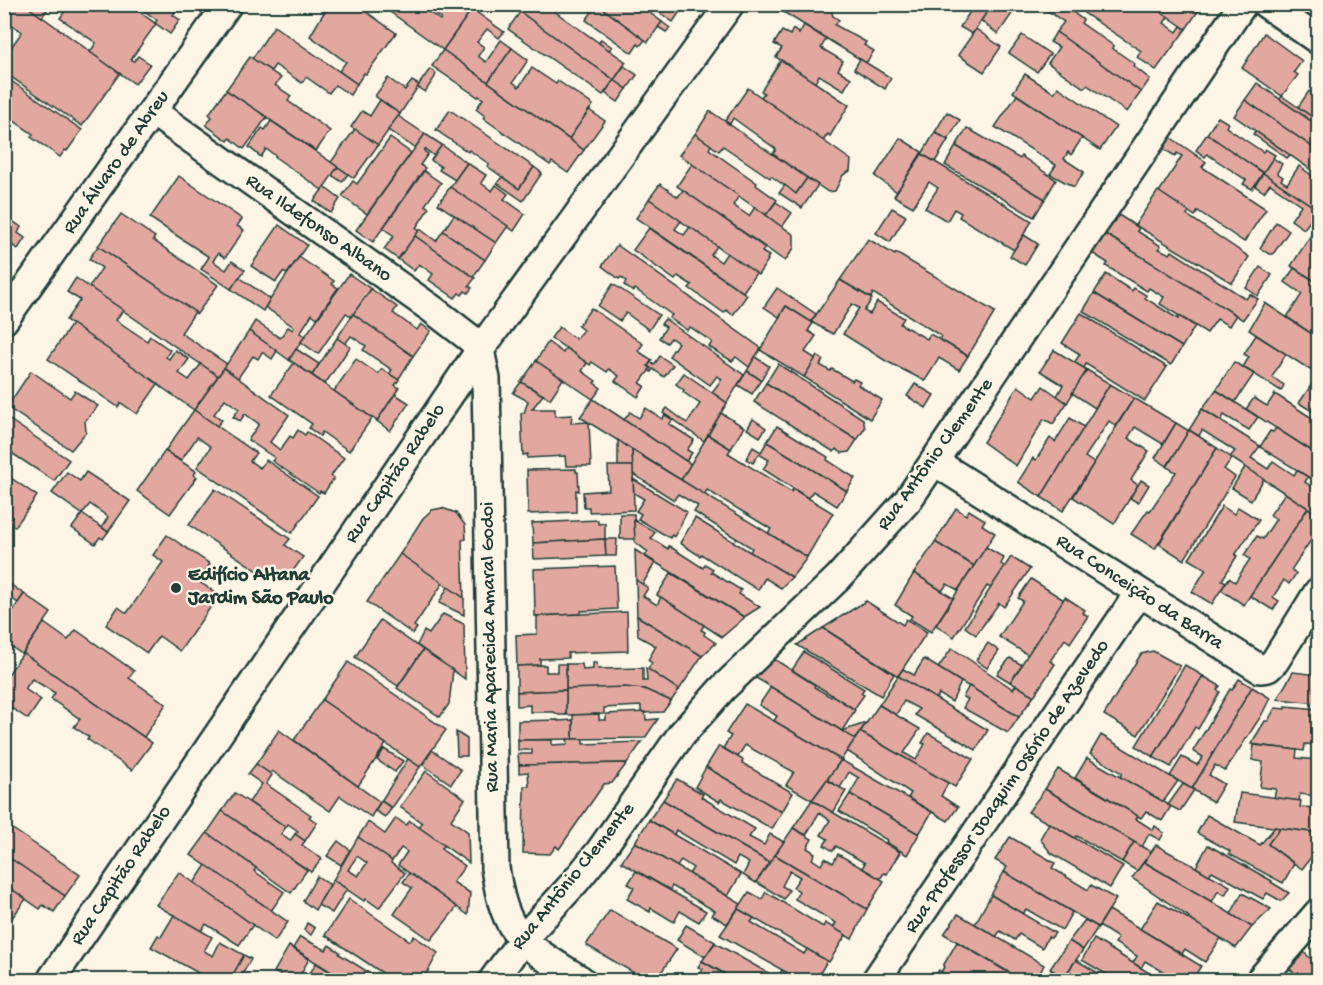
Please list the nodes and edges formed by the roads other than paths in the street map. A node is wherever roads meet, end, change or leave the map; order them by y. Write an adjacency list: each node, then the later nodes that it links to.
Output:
1 (228, 4): 6 (street, Rua Álvaro de Abreu)
2 (730, 4): 8 (street, Rua Capitão Rabelo)
3 (1243, 4): 9 (street, Rua Antônio Clemente)
4 (1266, 4): 5 (street)
5 (1318, 40)
6 (153, 112): 7 (street, Rua Álvaro de Abreu); 8 (street, Rua Ildefonso Albano)
7 (4, 320)
8 (480, 350): 13 (street, Rua Maria Aparecida Amaral Godoi); 14 (street, Rua Capitão Rabelo)
9 (935, 462): 11 (street, Rua Conceição da Barra); 13 (street, Rua Antônio Clemente)
10 (1318, 592): 11 (street, Rua Conceição da Barra)
11 (1139, 593): 17 (street, Rua Professor Joaquim Osório de Azevedo)
12 (1318, 913): 18 (street)
13 (523, 939): 15 (street, Rua Antônio Clemente); 16 (street)
14 (51, 981)
15 (493, 981)
16 (581, 981)
17 (876, 981)
18 (1260, 981)

